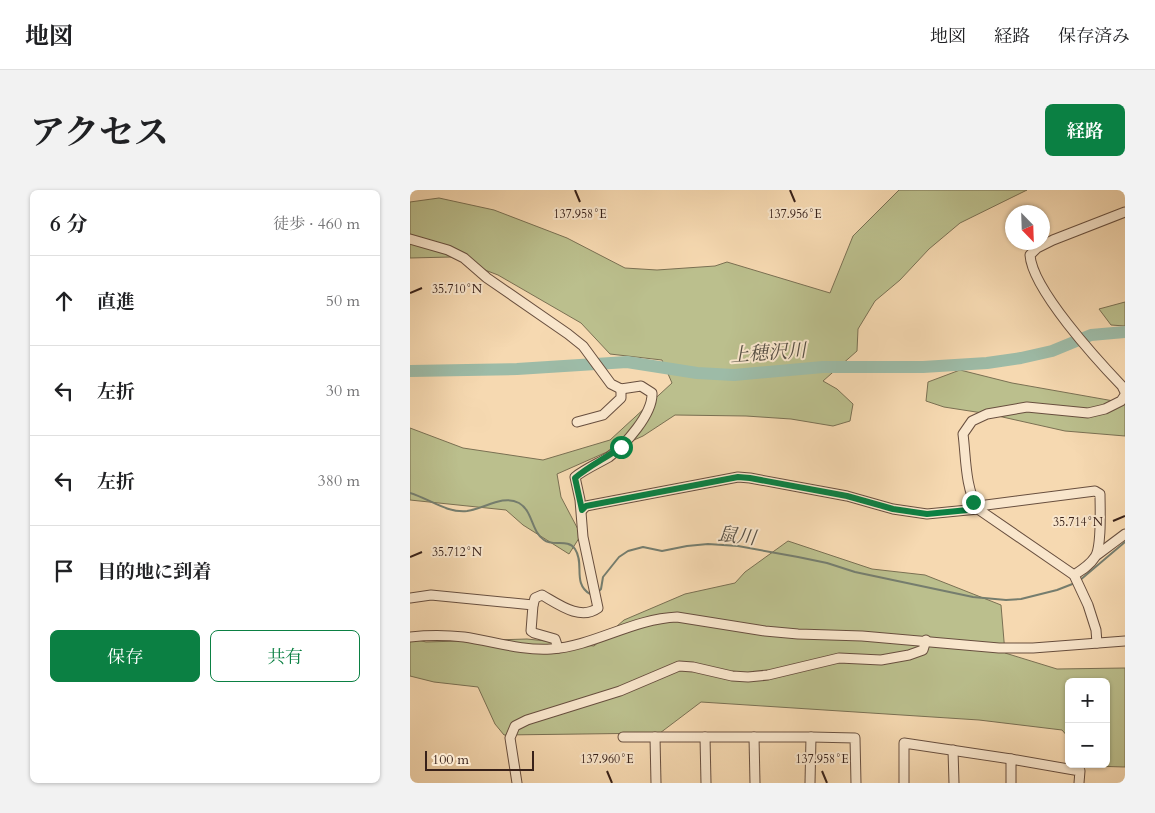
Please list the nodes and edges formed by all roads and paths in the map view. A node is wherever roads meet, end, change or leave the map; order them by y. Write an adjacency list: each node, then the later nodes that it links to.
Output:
1 (1125, 212): 4 (street)
2 (410, 239): 3 (street)
3 (621, 389): 5 (street); 7 (street)
4 (1125, 394): 6 (street)
5 (577, 422)
6 (978, 509): 7 (street); 9 (street); 10 (street)
7 (582, 510): 12 (street)
8 (1125, 534): 9 (street)
9 (1097, 555): 10 (street)
10 (1075, 576): 16 (street)
11 (410, 598): 12 (street)
12 (533, 605): 17 (street)
13 (410, 637): 17 (street)
14 (926, 640): 16 (street); 17 (street); 25 (street)
15 (1125, 641): 16 (street)
16 (1097, 643)
17 (558, 648)
18 (811, 736): 22 (street); 29 (street); 30 (street)
19 (623, 737): 20 (street)
20 (655, 737): 21 (street); 26 (street)
21 (705, 737): 22 (street); 27 (street)
22 (754, 737): 28 (street)
23 (953, 750): 24 (street); 31 (street); 32 (street)
24 (1011, 759): 33 (street); 34 (street)
25 (517, 783)
26 (656, 783)
27 (706, 783)
28 (755, 783)
29 (810, 783)
30 (856, 783)
31 (904, 783)
32 (954, 783)
33 (1011, 783)
34 (1079, 783)

